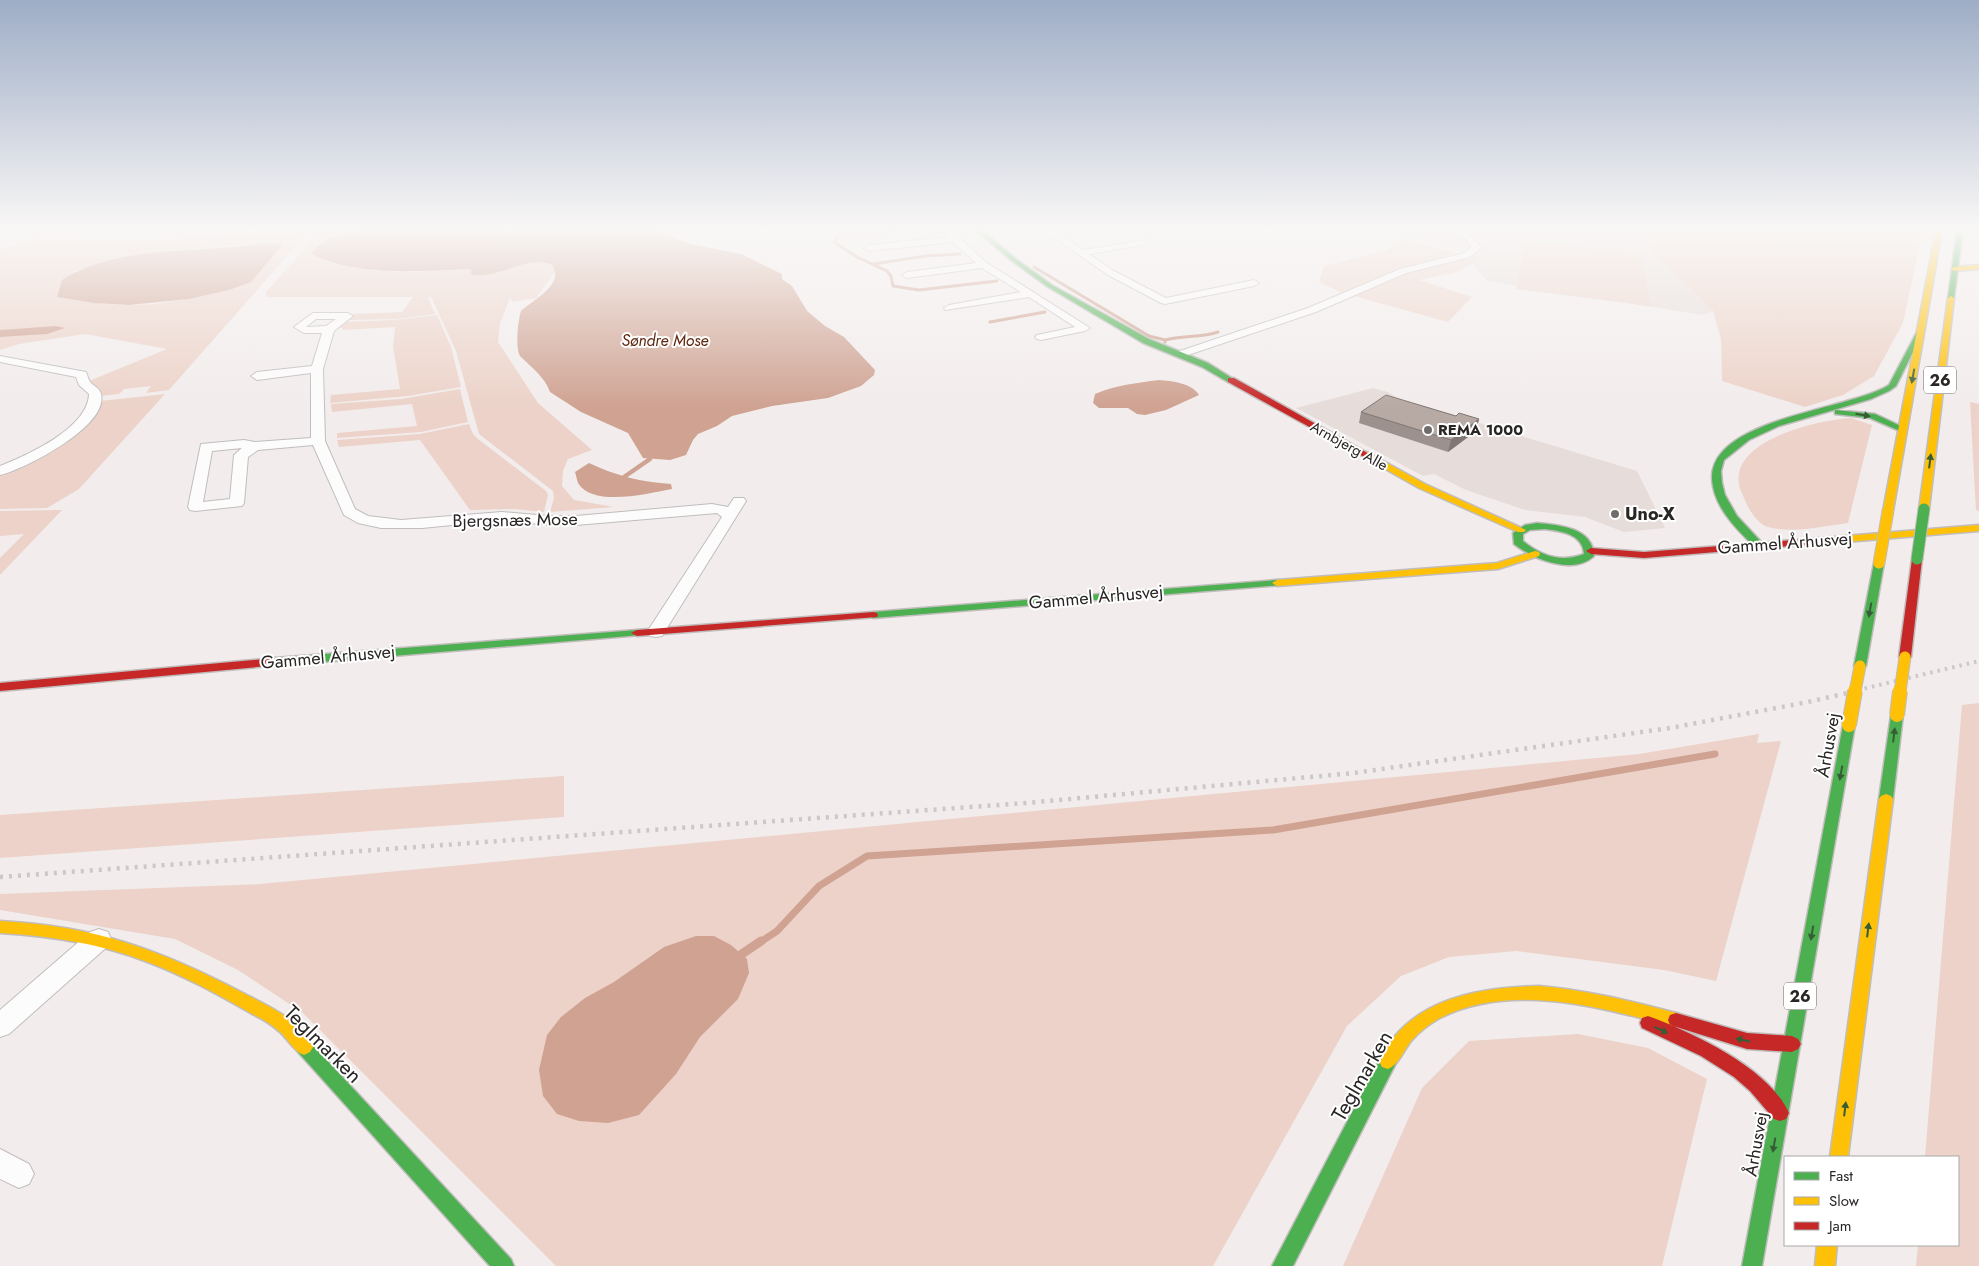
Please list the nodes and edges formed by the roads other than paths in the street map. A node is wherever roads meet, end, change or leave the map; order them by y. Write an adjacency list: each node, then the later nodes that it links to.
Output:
1 (1022, 289): 8 (street)
2 (1055, 289): 10 (main road, Arnbjerg Alle)
3 (1141, 289): 4 (street)
4 (1226, 289)
5 (1361, 289): 15 (street)
6 (1929, 289): 12 (main road, Århusvej / 26)
7 (1951, 289): 39 (main road, 26, one-way to 7, bridge)
8 (1030, 294): 9 (street); 11 (street)
9 (950, 308)
10 (1094, 312): 11 (street); 15 (main road, Arnbjerg Alle)
11 (1066, 317): 14 (street)
12 (1922, 328): 19 (main road); 20 (main road, Århusvej / 26, one-way to 20)
13 (329, 329): 17 (street, Bjergsnæs Mose)
14 (1041, 337)
15 (1181, 354): 27 (main road, Arnbjerg Alle)
16 (0, 359): 23 (street)
17 (317, 369): 18 (street); 21 (street, Bjergsnæs Mose)
18 (257, 376)
19 (1820, 412): 20 (main road, one-way to 20); 28 (main road)
20 (1903, 429): 37 (main road, Århusvej / 26, one-way to 37, bridge)
21 (318, 441): 22 (street); 25 (street, Bjergsnæs Mose)
22 (255, 446): 22 (street)
23 (0, 471)
24 (739, 501): 25 (street)
25 (730, 515): 31 (street)
26 (1979, 528): 28 (main road, Gammel Århusvej)
27 (1522, 530): 29 (main road); 30 (main road)
28 (1759, 545): 29 (main road, Gammel Århusvej)
29 (1591, 551): 30 (main road)
30 (1534, 554): 31 (main road, Gammel Århusvej)
31 (656, 632): 32 (main road, Gammel Århusvej)
32 (0, 687)
33 (0, 927): 34 (main road, Teglmarken)
34 (99, 939): 36 (street); 41 (main road, Teglmarken)
35 (1601, 1001): 37 (main road, Teglmarken, one-way to 35); 38 (main road, Teglmarken, one-way to 38); 42 (main road, Teglmarken)
36 (0, 1026)
37 (1792, 1044): 38 (main road, Århusvej / 26)
38 (1780, 1113): 43 (main road, Århusvej / 26, one-way to 43)
39 (1839, 1156)
40 (1828, 1246): 44 (main road)
41 (504, 1266)
42 (1282, 1266)
43 (1752, 1266)
44 (1825, 1266)

